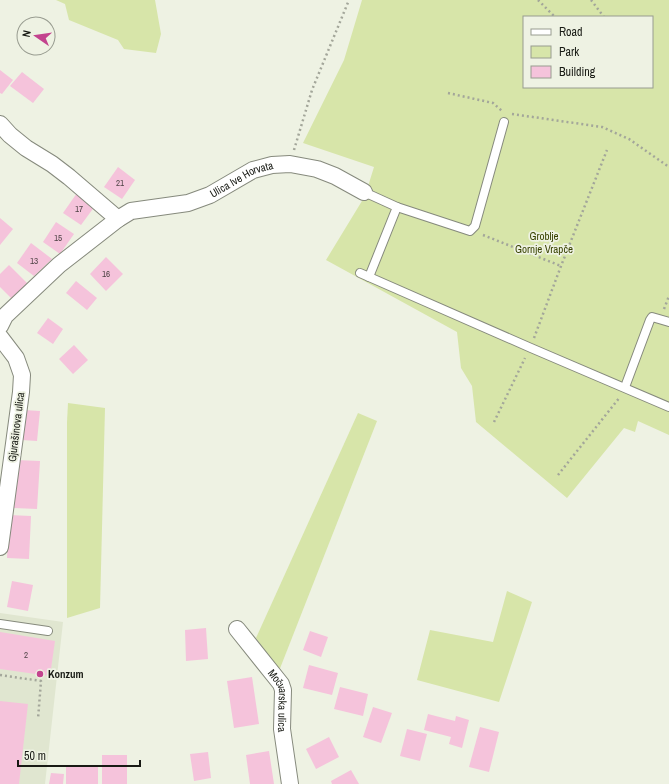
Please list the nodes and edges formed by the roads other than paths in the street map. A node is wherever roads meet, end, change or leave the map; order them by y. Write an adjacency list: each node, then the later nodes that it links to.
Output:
1 (504, 118): 4 (lane)
2 (0, 124): 5 (street)
3 (364, 192): 4 (lane); 5 (street, Ulica Ive Horvata)
4 (397, 208): 7 (lane)
5 (118, 219): 8 (street, Ulica Ive Horvata)
6 (360, 273): 7 (lane)
7 (368, 277): 11 (lane)
8 (2, 318)
9 (669, 322): 11 (lane)
10 (0, 337): 13 (street, Gjurašinova ulica)
11 (625, 388): 12 (lane)
12 (669, 407)
13 (0, 547)
14 (0, 624): 16 (lane)
15 (237, 629): 17 (street, Močvarska ulica)
16 (48, 630)
17 (290, 784)

